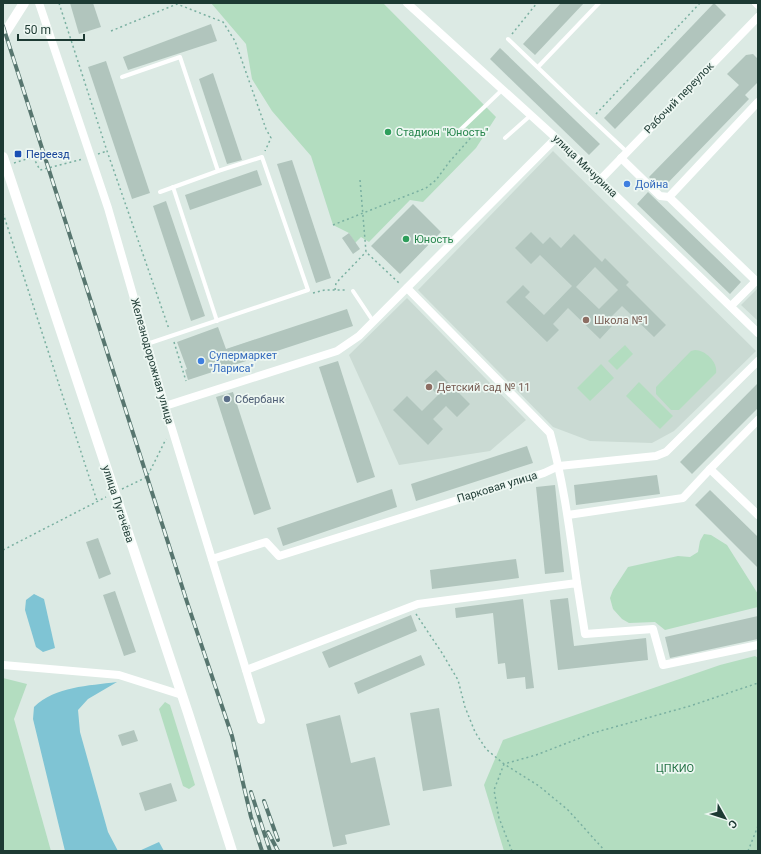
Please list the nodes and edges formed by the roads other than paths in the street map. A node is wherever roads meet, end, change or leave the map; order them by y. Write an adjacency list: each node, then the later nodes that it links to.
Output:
1 (24, 3): 6 (street)
2 (39, 3): 29 (street, Железнодорожная улица)
3 (407, 3): 10 (street, улица Мичурина)
4 (598, 3): 8 (lane)
5 (758, 17): 16 (street, Рабочий переулок)
6 (3, 36)
7 (508, 39): 8 (lane)
8 (538, 67): 16 (lane)
9 (122, 77): 18 (lane)
10 (503, 89): 12 (street, улица Мичурина); 13 (lane)
11 (758, 102): 22 (street)
12 (531, 114): 14 (lane); 15 (street, улица Мичурина)
13 (458, 132)
14 (505, 138)
15 (556, 138): 19 (street, улица Мичурина); 23 (street)
16 (624, 155): 19 (street, Рабочий переулок); 22 (street)
17 (4, 161): 42 (street, улица Пугачёва)
18 (218, 171): 20 (lane); 26 (lane)
19 (600, 180): 25 (street, улица Мичурина)
20 (173, 187): 21 (lane); 26 (lane)
21 (160, 192)
22 (669, 197): 25 (street)
23 (407, 288): 27 (street); 33 (street)
24 (353, 291): 27 (lane)
25 (731, 306): 28 (street, улица Мичурина)
26 (218, 321): 29 (lane)
27 (373, 321): 31 (street)
28 (758, 333)
29 (147, 344): 31 (street, Железнодорожная улица)
30 (758, 361): 33 (street, Парковая улица)
31 (165, 406): 37 (street, Железнодорожная улица)
32 (758, 420): 34 (street)
33 (559, 466): 35 (street); 37 (street, Парковая улица)
34 (710, 469): 35 (street); 36 (street)
35 (568, 515): 38 (street)
36 (758, 515)
37 (212, 559): 41 (street, Железнодорожная улица)
38 (577, 583): 39 (street); 41 (street)
39 (758, 645)
40 (3, 665): 42 (street)
41 (246, 670): 43 (street, Железнодорожная улица)
42 (182, 695): 44 (street, улица Пугачёва)
43 (260, 720)
44 (232, 851)

